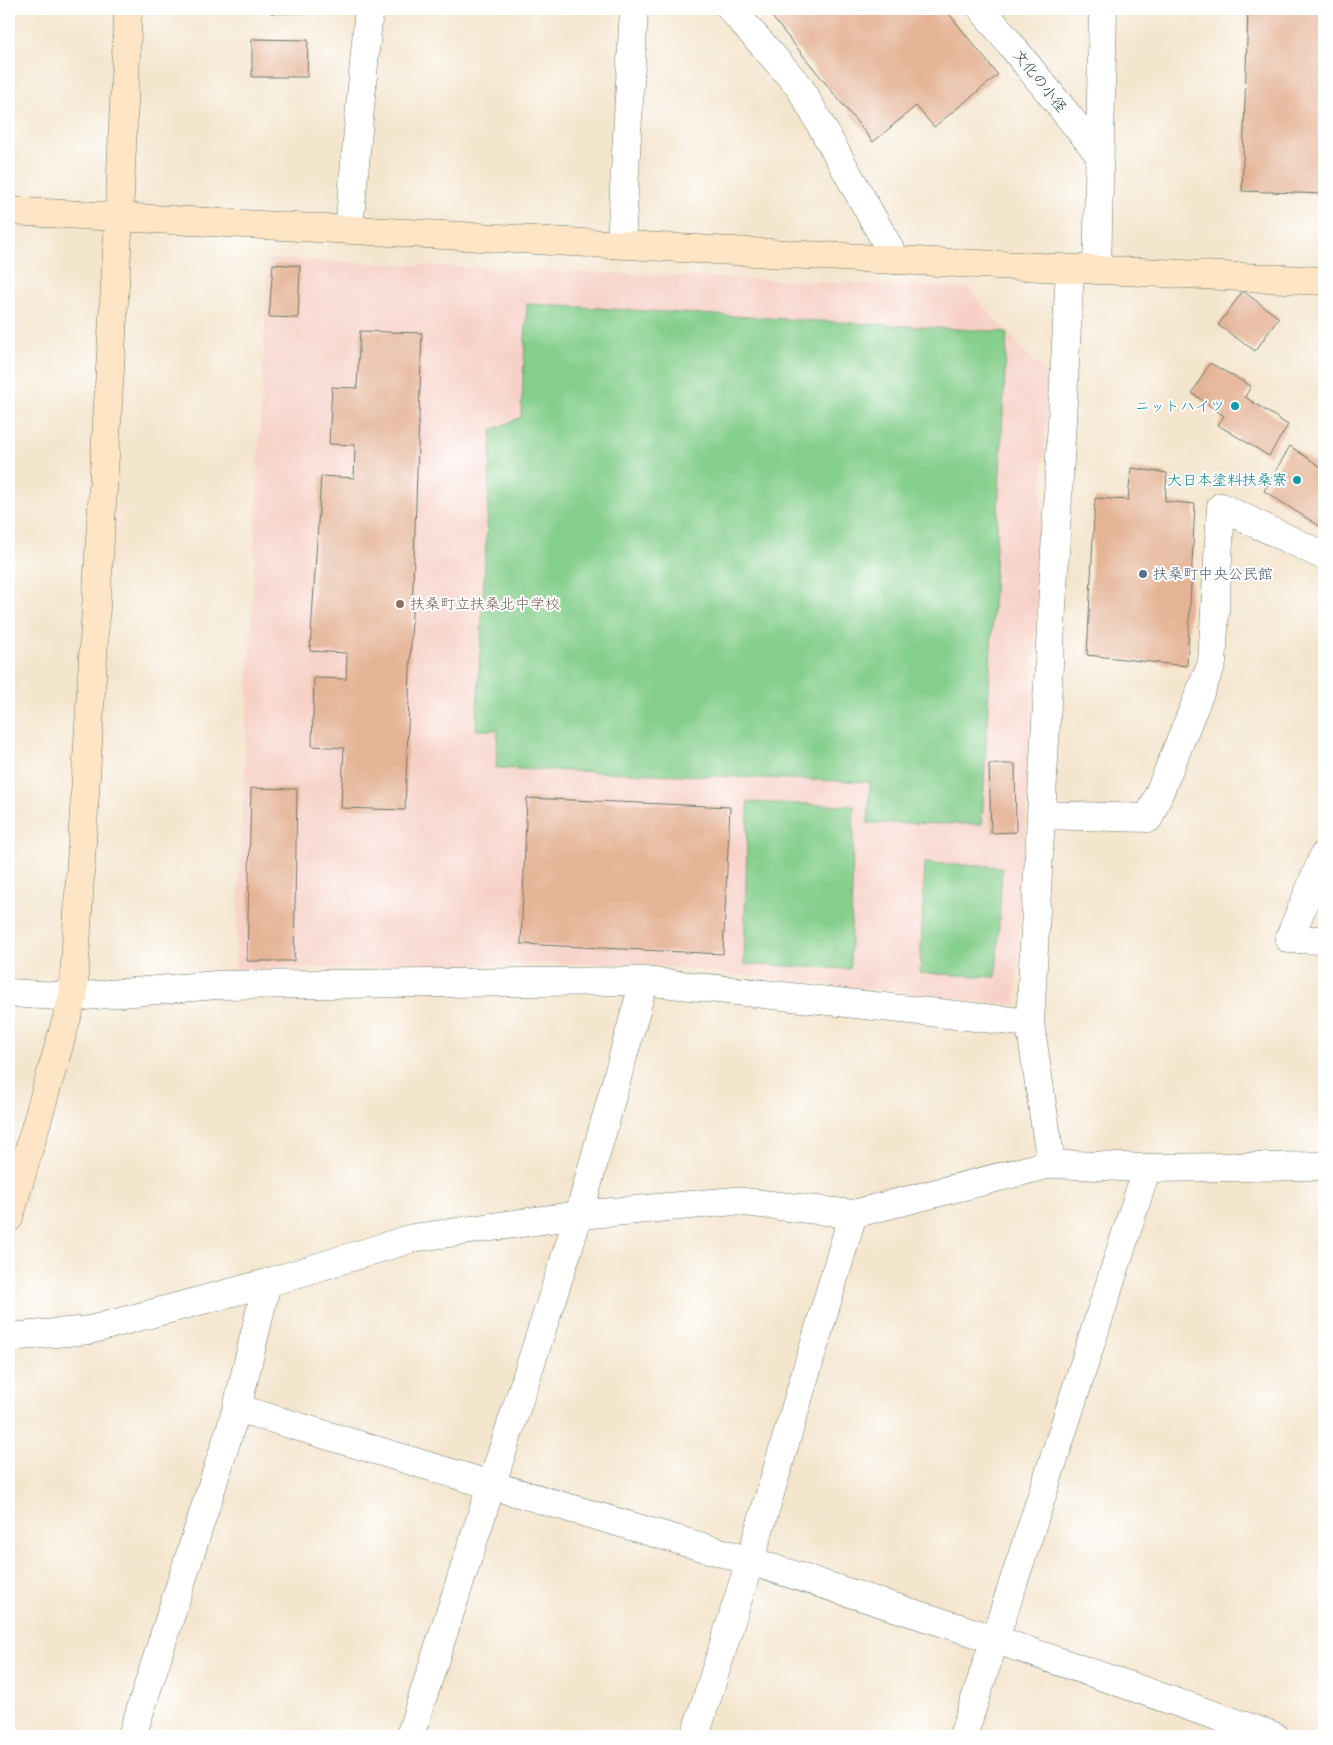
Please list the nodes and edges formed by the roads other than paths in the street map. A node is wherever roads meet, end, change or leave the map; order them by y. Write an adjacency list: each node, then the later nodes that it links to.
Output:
1 (128, 9): 9 (street)
2 (369, 9): 10 (street)
3 (634, 9): 11 (street)
4 (731, 9): 12 (street)
5 (982, 9): 7 (street, 文化の小径)
6 (1103, 9): 7 (street)
7 (1099, 154): 14 (street)
8 (9, 211): 9 (street)
9 (119, 217): 10 (street); 22 (street)
10 (349, 229): 11 (street)
11 (621, 244): 12 (street)
12 (896, 260): 13 (street)
13 (1070, 269): 14 (street); 17 (street)
14 (1097, 270): 15 (street)
15 (1324, 281)
16 (1324, 556): 17 (street)
17 (1042, 815): 23 (street)
18 (1324, 855): 19 (street)
19 (1324, 940)
20 (644, 981): 22 (street); 23 (street); 28 (street)
21 (9, 993): 22 (street)
22 (73, 997): 29 (street)
23 (1030, 1023): 24 (street)
24 (1050, 1164): 26 (street); 27 (street)
25 (1324, 1166): 26 (street)
26 (1147, 1168): 35 (street)
27 (853, 1214): 28 (street); 34 (street)
28 (579, 1215): 30 (street); 33 (street)
29 (9, 1218)
30 (267, 1282): 31 (street); 32 (street)
31 (9, 1337)
32 (237, 1408): 33 (street); 36 (street)
33 (491, 1486): 34 (street); 37 (street)
34 (750, 1561): 35 (street); 38 (street)
35 (994, 1639): 39 (street); 40 (street)
36 (132, 1736)
37 (410, 1736)
38 (695, 1736)
39 (963, 1736)
40 (1274, 1736)

